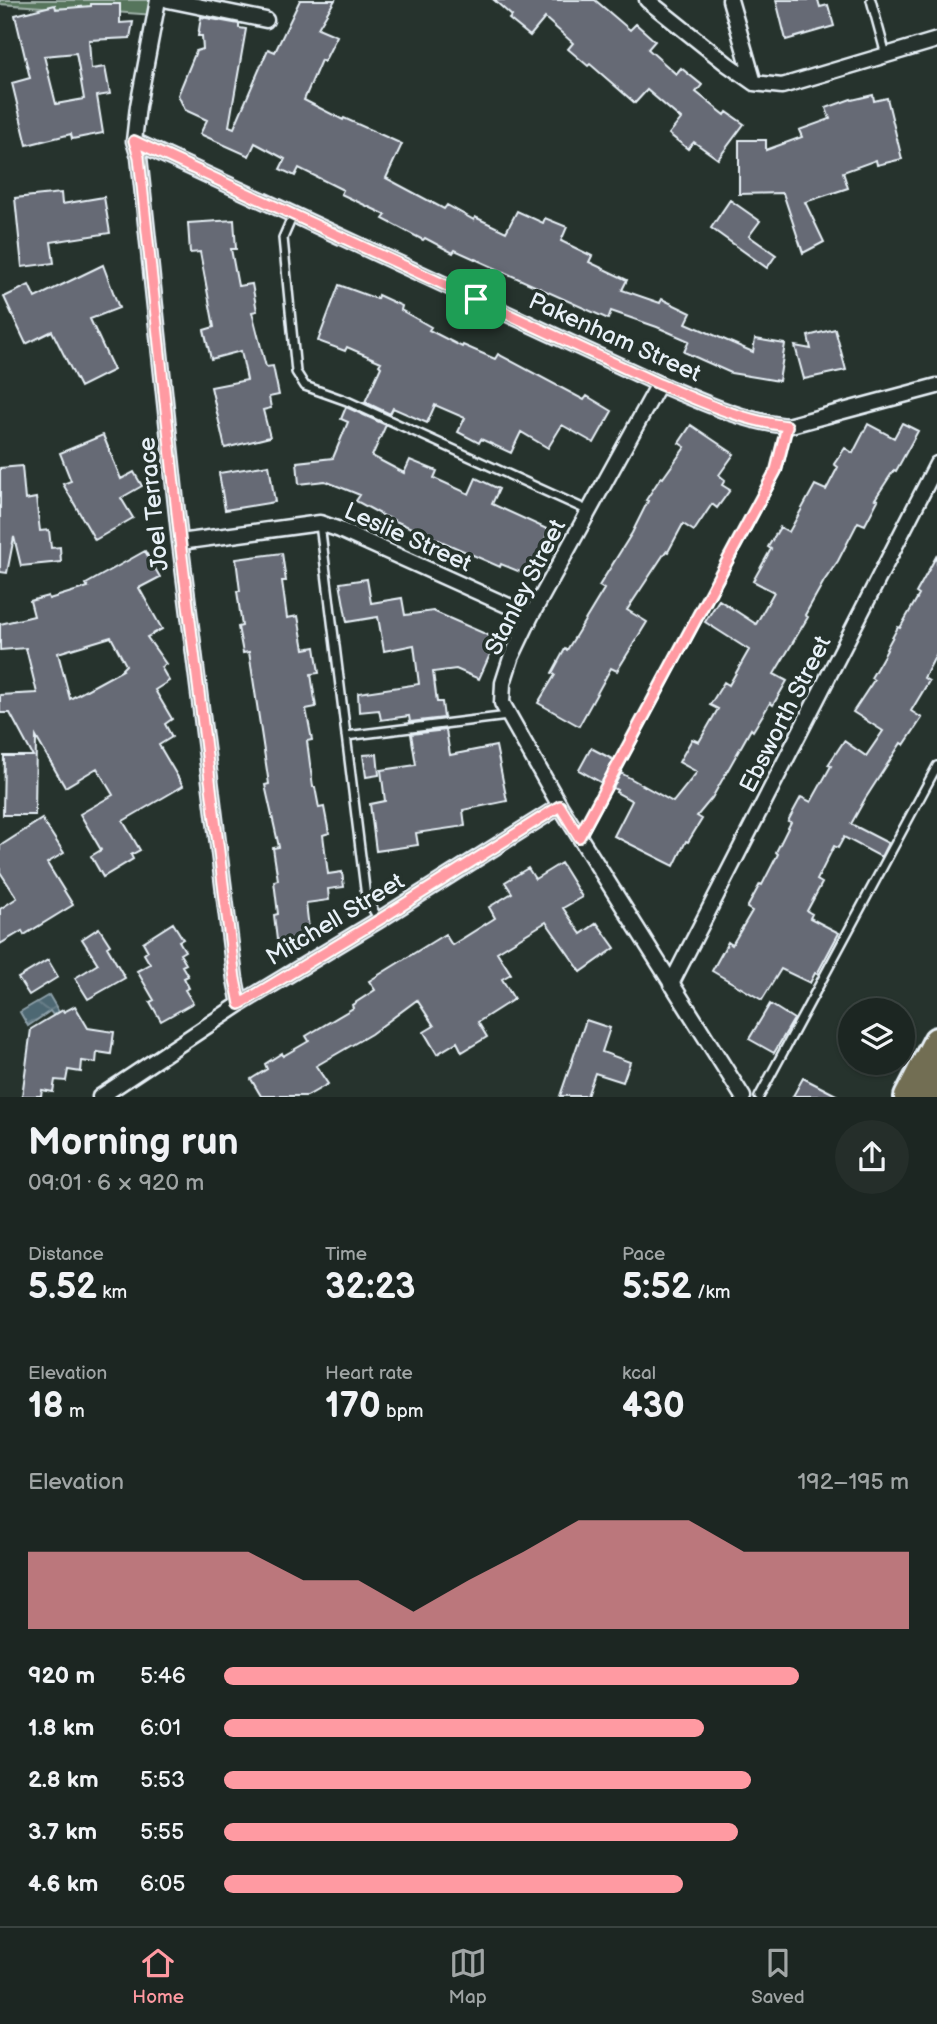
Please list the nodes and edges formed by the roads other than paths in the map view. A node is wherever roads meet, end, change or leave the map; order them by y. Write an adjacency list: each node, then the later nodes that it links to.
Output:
1 (158, 0): 10 (street, Joel Terrace)
2 (168, 0): 6 (street)
3 (647, 0): 9 (street)
4 (730, 0): 9 (street)
5 (871, 0): 8 (lane)
6 (266, 20)
7 (937, 40): 8 (street)
8 (886, 55): 9 (street)
9 (754, 83)
10 (134, 141): 11 (street, Pakenham Street); 18 (street, Joel Terrace)
11 (293, 215): 12 (street, Pakenham Street); 16 (lane)
12 (659, 384): 14 (street, Pakenham Street); 16 (street, Stanley Street)
13 (937, 386): 14 (street, Pakenham Street)
14 (787, 426): 24 (lane)
15 (937, 464): 26 (street, Ebsworth Street)
16 (589, 511): 19 (street, Stanley Street)
17 (320, 523): 18 (street, Leslie Street); 19 (street, Leslie Street); 21 (lane)
18 (180, 541): 27 (street, Joel Terrace)
19 (531, 615): 20 (street, Stanley Street)
20 (508, 716): 21 (lane); 23 (street, Stanley Street)
21 (346, 736): 25 (lane)
22 (937, 766): 32 (lane)
23 (560, 806): 24 (street, Stanley Street); 25 (street, Mitchell Street)
24 (579, 837): 26 (street, Stanley Street)
25 (379, 920): 27 (street, Mitchell Street)
26 (671, 984): 31 (street, Stanley Street)
27 (240, 1004): 30 (street, Mitchell Street)
28 (937, 1041): 33 (highway)
29 (937, 1081): 34 (highway)
30 (100, 1097)
31 (743, 1097)
32 (760, 1097)
33 (908, 1097)
34 (929, 1097)

